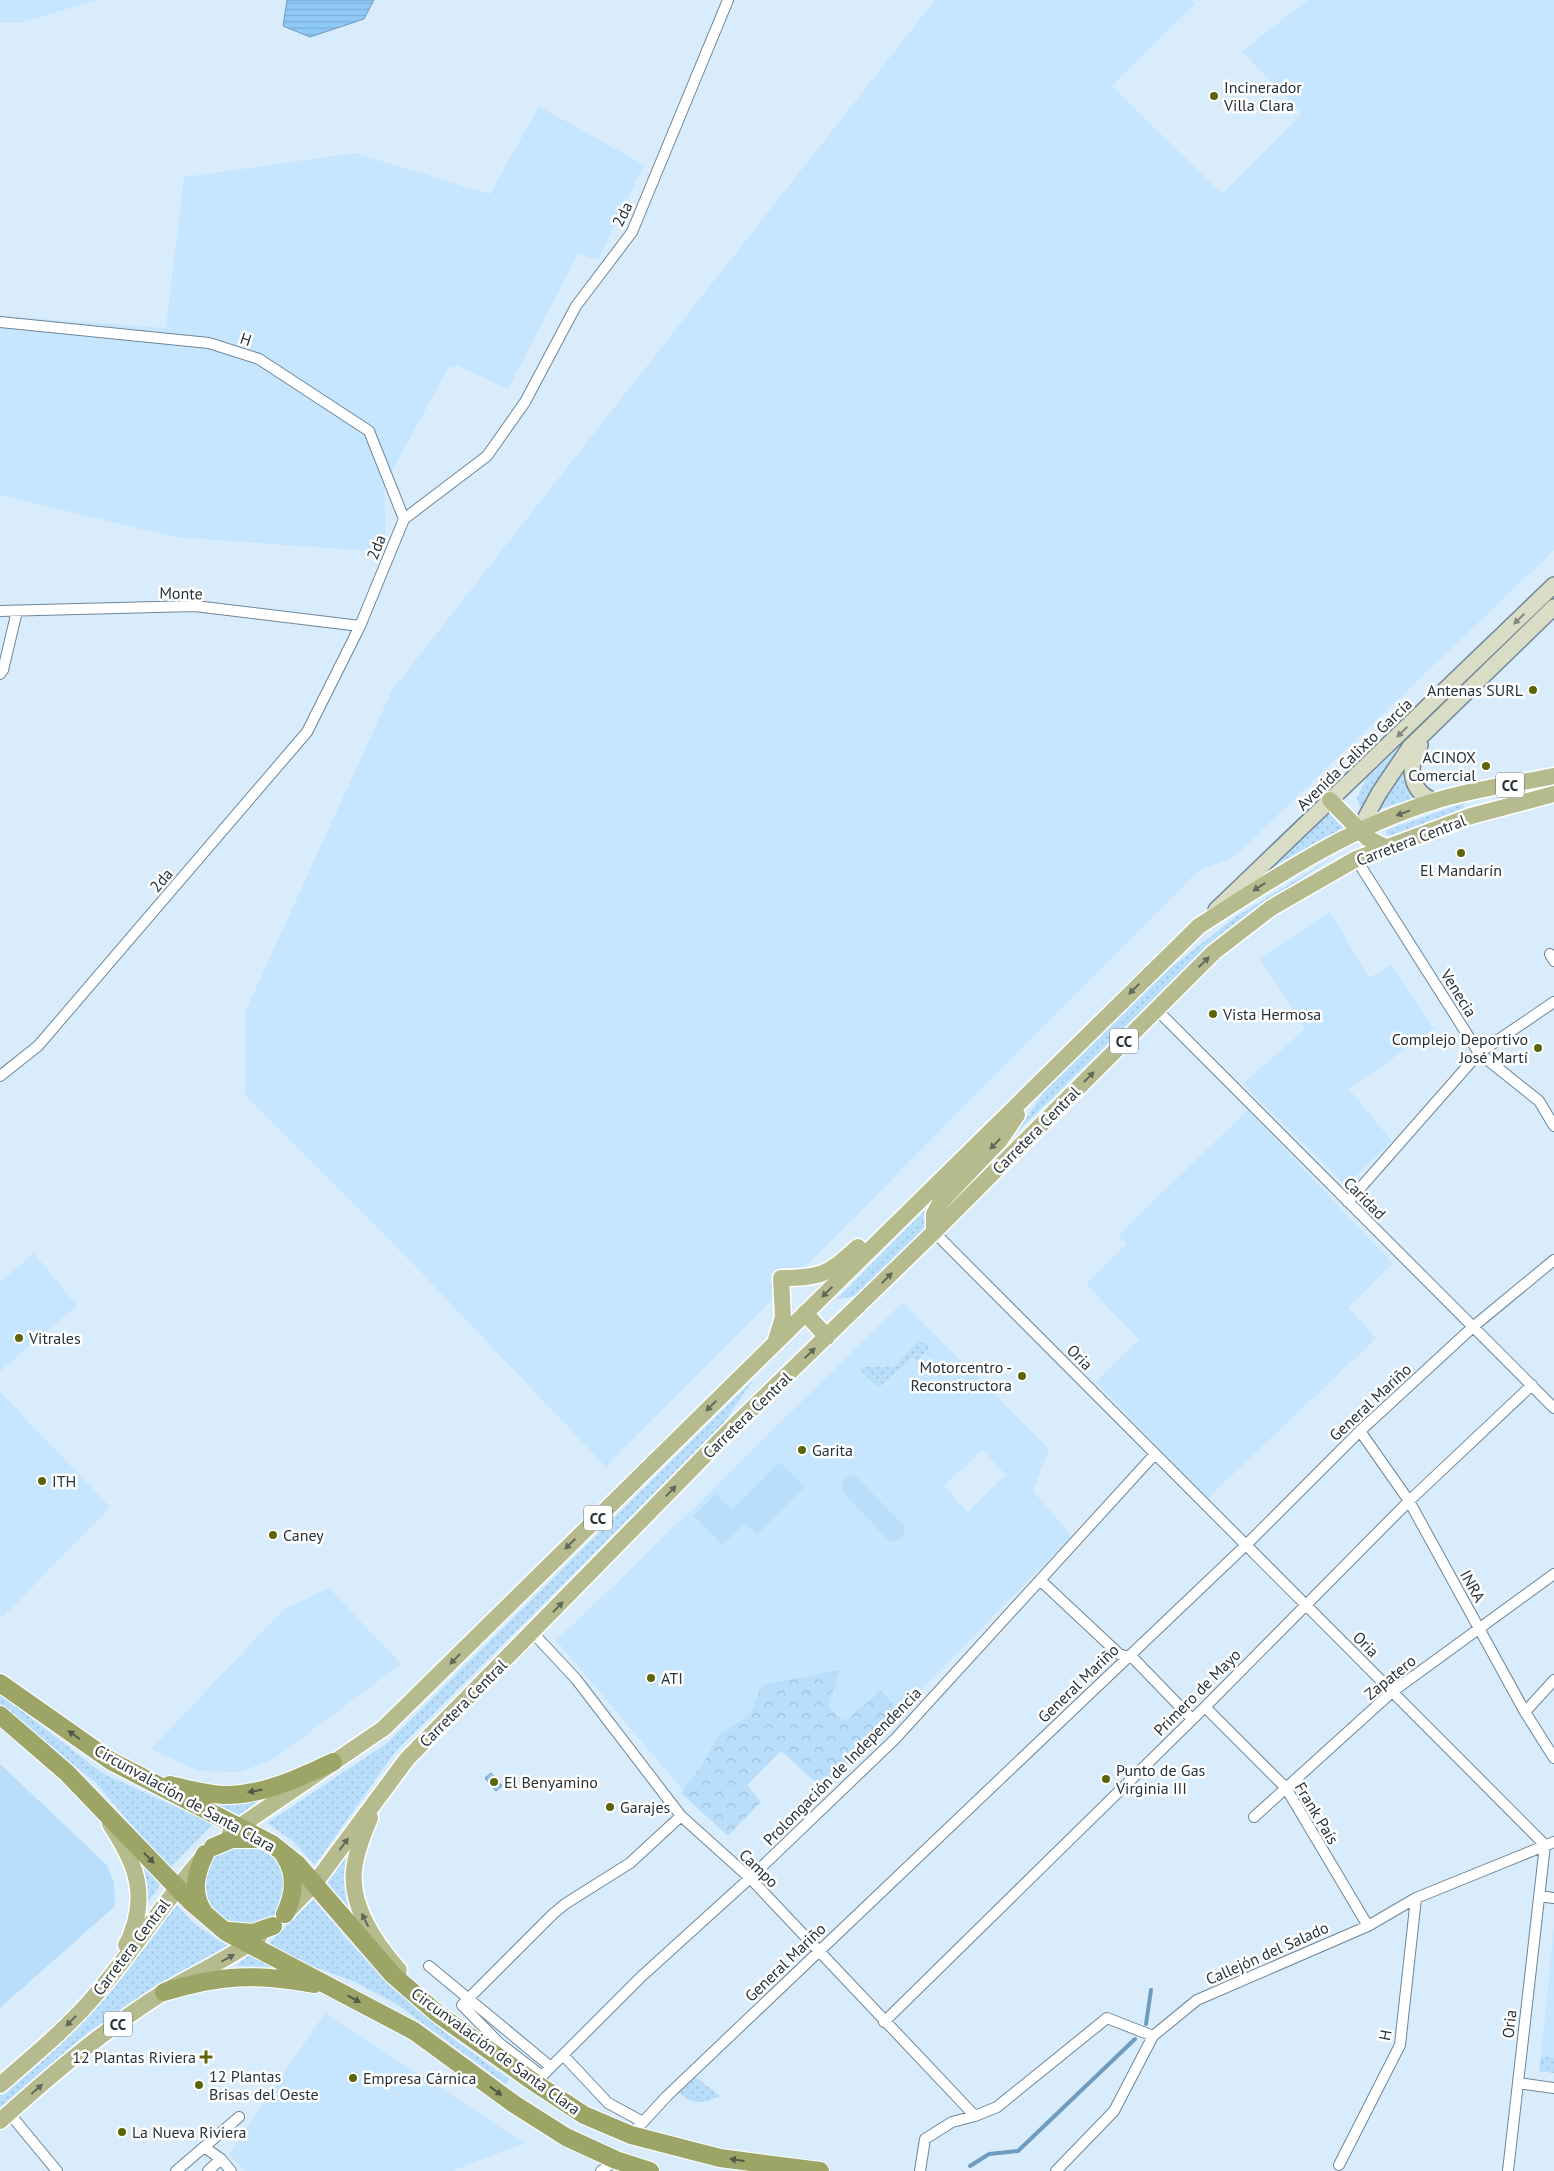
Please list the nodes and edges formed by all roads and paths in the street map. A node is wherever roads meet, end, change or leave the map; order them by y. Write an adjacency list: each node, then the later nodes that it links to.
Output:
1 (728, 0): 3 (street, 2da)
2 (0, 322): 3 (street, H)
3 (404, 519): 8 (street, 2da)
4 (1554, 585): 14 (main road, Avenida Calixto García, one-way to 14)
5 (1554, 607): 10 (main road, Avenida Calixto García)
6 (0, 611): 7 (street, Monte)
7 (17, 611): 8 (street, Monte); 9 (street)
8 (360, 626): 25 (street, 2da)
9 (0, 674)
10 (1431, 726): 15 (main road); 17 (main road, Avenida Calixto García)
11 (1554, 776): 12 (main road, Carretera Central / CC)
12 (1466, 793): 15 (main road, Carretera Central / CC); 16 (main road)
13 (1554, 794): 16 (main road, Carretera Central / CC)
14 (1330, 800): 17 (main road); 21 (main road, Avenida Calixto García)
15 (1435, 800): 17 (main road, Carretera Central / CC, one-way to 17)
16 (1471, 816): 18 (main road, Carretera Central / CC)
17 (1359, 830): 18 (main road); 20 (main road); 21 (main road, Carretera Central / CC, one-way to 21)
18 (1385, 847): 19 (main road, Carretera Central / CC)
19 (1356, 859): 20 (main road, Carretera Central / CC); 24 (street, Venecia)
20 (1271, 908): 23 (main road, Carretera Central / CC, one-way to 20)
21 (1198, 926): 26 (main road, Carretera Central / CC, one-way to 26)
22 (1554, 1002): 24 (street)
23 (1156, 1009): 28 (street, Caridad); 30 (main road, Carretera Central / CC, one-way to 23)
24 (1479, 1053): 27 (street, Venecia); 28 (street)
25 (0, 1076)
26 (1032, 1090): 29 (main road, Carretera Central / CC); 30 (main road, one-way to 30)
27 (1554, 1126)
28 (1348, 1202): 33 (street, Caridad)
29 (892, 1228): 32 (main road, Carretera Central / CC, one-way to 32); 35 (main road)
30 (934, 1232): 34 (main road, Carretera Central / CC, one-way to 30); 39 (street, Oria)
31 (1554, 1260): 33 (street, General Mariño)
32 (805, 1313): 34 (main road); 35 (main road, Carretera Central / CC)
33 (1474, 1326): 36 (street, Caridad); 38 (street, General Mariño)
34 (827, 1337): 46 (main road, Carretera Central / CC, one-way to 34)
35 (770, 1348): 56 (main road, Carretera Central / CC, one-way to 56)
36 (1532, 1385): 37 (street, Caridad); 40 (street, Primero de Mayo)
37 (1554, 1408)
38 (1360, 1431): 40 (street, INRA); 41 (street, General Mariño)
39 (1155, 1454): 41 (street, Oria); 43 (street, Prolongación de Independencia)
40 (1409, 1501): 44 (street, Primero de Mayo); 45 (street, INRA)
41 (1246, 1545): 44 (street, Oria); 47 (street, General Mariño)
42 (1554, 1574): 45 (street, Zapatero)
43 (1040, 1580): 47 (street); 67 (street, Prolongación de Independencia)
44 (1305, 1605): 50 (street, Oria); 51 (street, Primero de Mayo)
45 (1479, 1628): 50 (street, Zapatero); 52 (street, INRA)
46 (533, 1633): 59 (main road, Carretera Central / CC); 61 (street, Campo)
47 (1127, 1657): 54 (street); 77 (street, General Mariño)
48 (1554, 1680): 52 (street)
49 (0, 1683): 57 (highway, Circunvalación de Santa Clara, one-way to 49)
50 (1392, 1692): 58 (street, Zapatero); 64 (street, Oria)
51 (1205, 1707): 54 (street, Primero de Mayo); 58 (street, Frank País)
52 (1524, 1712): 55 (street, INRA)
53 (0, 1715): 60 (highway, Circunvalación de Santa Clara)
54 (1192, 1719): 84 (street, Primero de Mayo)
55 (1554, 1758)
56 (333, 1762): 57 (highway, one-way to 57); 63 (main road, Carretera Central / CC)
57 (148, 1781): 63 (highway, Circunvalación de Santa Clara)
58 (1286, 1788): 62 (street, Zapatero); 75 (street, Frank País)
59 (377, 1799): 68 (main road, Carretera Central / CC, one-way to 59); 83 (main road, one-way to 59)
60 (100, 1807): 69 (highway, Circunvalación de Santa Clara, one-way to 69); 82 (main road)
61 (681, 1816): 67 (street, Campo); 81 (street)
62 (1254, 1817)
63 (238, 1827): 65 (highway, Circunvalación de Santa Clara); 66 (main road, Carretera Central / CC)
64 (1549, 1843): 70 (street, Oria); 71 (street, Callejón del Salado)
65 (276, 1847): 66 (highway); 68 (highway, Circunvalación de Santa Clara); 74 (highway)
66 (210, 1851): 69 (main road, Carretera Central / CC); 73 (highway)
67 (750, 1878): 77 (street, Campo); 86 (street, Prolongación de Independencia)
68 (315, 1883): 74 (main road, Carretera Central / CC); 83 (highway, Circunvalación de Santa Clara)
69 (177, 1887): 73 (highway, Circunvalación de Santa Clara); 82 (main road, Carretera Central / CC)
70 (1539, 1896): 72 (street); 89 (street, Oria)
71 (1416, 1898): 75 (street, Callejón del Salado); 99 (street, H)
72 (1554, 1898)
73 (211, 1920): 74 (highway); 76 (highway, Circunvalación de Santa Clara)
74 (279, 1920): 76 (main road, Carretera Central / CC)
75 (1368, 1926): 85 (street, Callejón del Salado)
76 (248, 1944): 79 (highway, Circunvalación de Santa Clara); 80 (main road, Carretera Central / CC, one-way to 76)
77 (818, 1950): 84 (street, Campo); 95 (street, General Mariño)
78 (429, 1966): 81 (street)
79 (333, 1987): 80 (highway); 98 (highway, Circunvalación de Santa Clara, one-way to 98)
80 (164, 1992): 93 (main road, Carretera Central / CC, one-way to 80)
81 (468, 1998): 87 (street); 88 (street)
82 (92, 1999): 90 (main road, Carretera Central / CC, one-way to 90)
83 (424, 2002): 88 (highway, Circunvalación de Santa Clara)
84 (884, 2022): 92 (street, Campo)
85 (1153, 2036): 92 (street); 108 (street, Callejón del Salado)
86 (563, 2055): 87 (street, Prolongación de Independencia); 95 (street)
87 (551, 2067): 88 (street, Prolongación de Independencia)
88 (538, 2080): 95 (highway, Circunvalación de Santa Clara)
89 (1518, 2083): 91 (street); 109 (street, Oria)
90 (0, 2085)
91 (1554, 2088)
92 (975, 2116): 107 (street)
93 (4, 2117): 100 (street)
94 (239, 2117): 96 (street)
95 (637, 2129): 106 (highway, Circunvalación de Santa Clara, one-way to 95)
96 (204, 2147): 97 (street); 101 (street)
97 (221, 2159): 102 (street); 103 (street)
98 (616, 2160): 104 (street); 105 (highway, Circunvalación de Santa Clara)
99 (1339, 2165)
100 (57, 2171)
101 (176, 2171)
102 (208, 2171)
103 (231, 2171)
104 (601, 2171)
105 (650, 2171)
106 (820, 2171)
107 (920, 2171)
108 (1056, 2171)
109 (1508, 2171)

